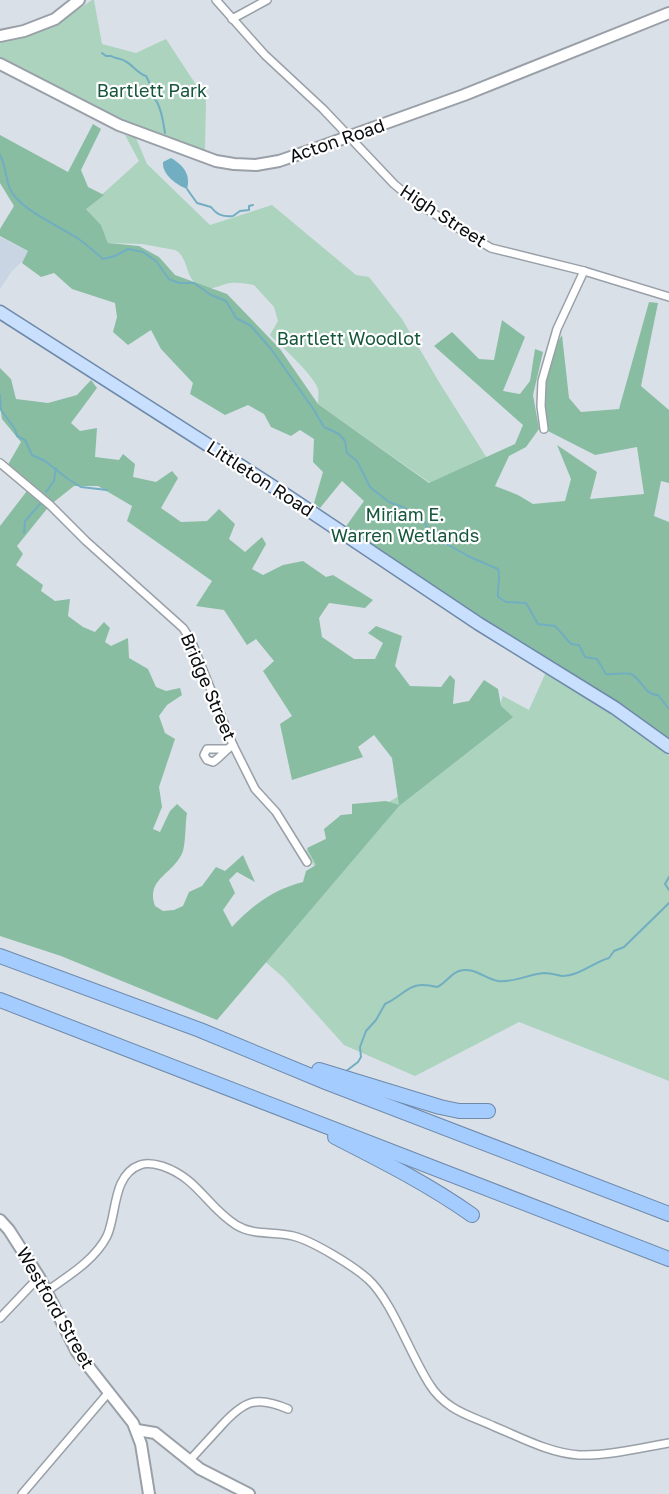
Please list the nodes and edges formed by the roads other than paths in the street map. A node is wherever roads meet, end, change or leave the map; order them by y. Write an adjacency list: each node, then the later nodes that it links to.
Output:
1 (79, 0): 6 (main road)
2 (216, 0): 5 (street, High Street)
3 (267, 0): 5 (street)
4 (669, 13): 8 (main road, Acton Road)
5 (232, 19): 8 (street, High Street)
6 (2, 37)
7 (2, 64): 8 (main road, Acton Road)
8 (348, 137): 9 (street, High Street)
9 (584, 271): 10 (street, High Street); 12 (street)
10 (669, 297)
11 (0, 312): 14 (main road, Littleton Road)
12 (544, 429)
13 (0, 463): 15 (street, Bridge Street)
14 (669, 747)
15 (307, 862)
16 (0, 956): 18 (highway)
17 (0, 1000): 19 (highway)
18 (222, 1039): 20 (highway); 21 (highway)
19 (272, 1104): 22 (highway); 24 (highway)
20 (488, 1111)
21 (669, 1214)
22 (472, 1215)
23 (0, 1220): 25 (main road, Westford Street)
24 (669, 1259)
25 (39, 1277): 26 (main road, Westford Street); 27 (street)
26 (47, 1291): 28 (main road, Westford Street); 31 (street)
27 (0, 1318)
28 (109, 1392): 30 (main road, Westford Street); 33 (street)
29 (288, 1409): 32 (street)
30 (137, 1430): 32 (main road); 34 (main road, Westford Street)
31 (669, 1443)
32 (189, 1461): 35 (main road)
33 (22, 1494)
34 (149, 1494)
35 (249, 1494)

